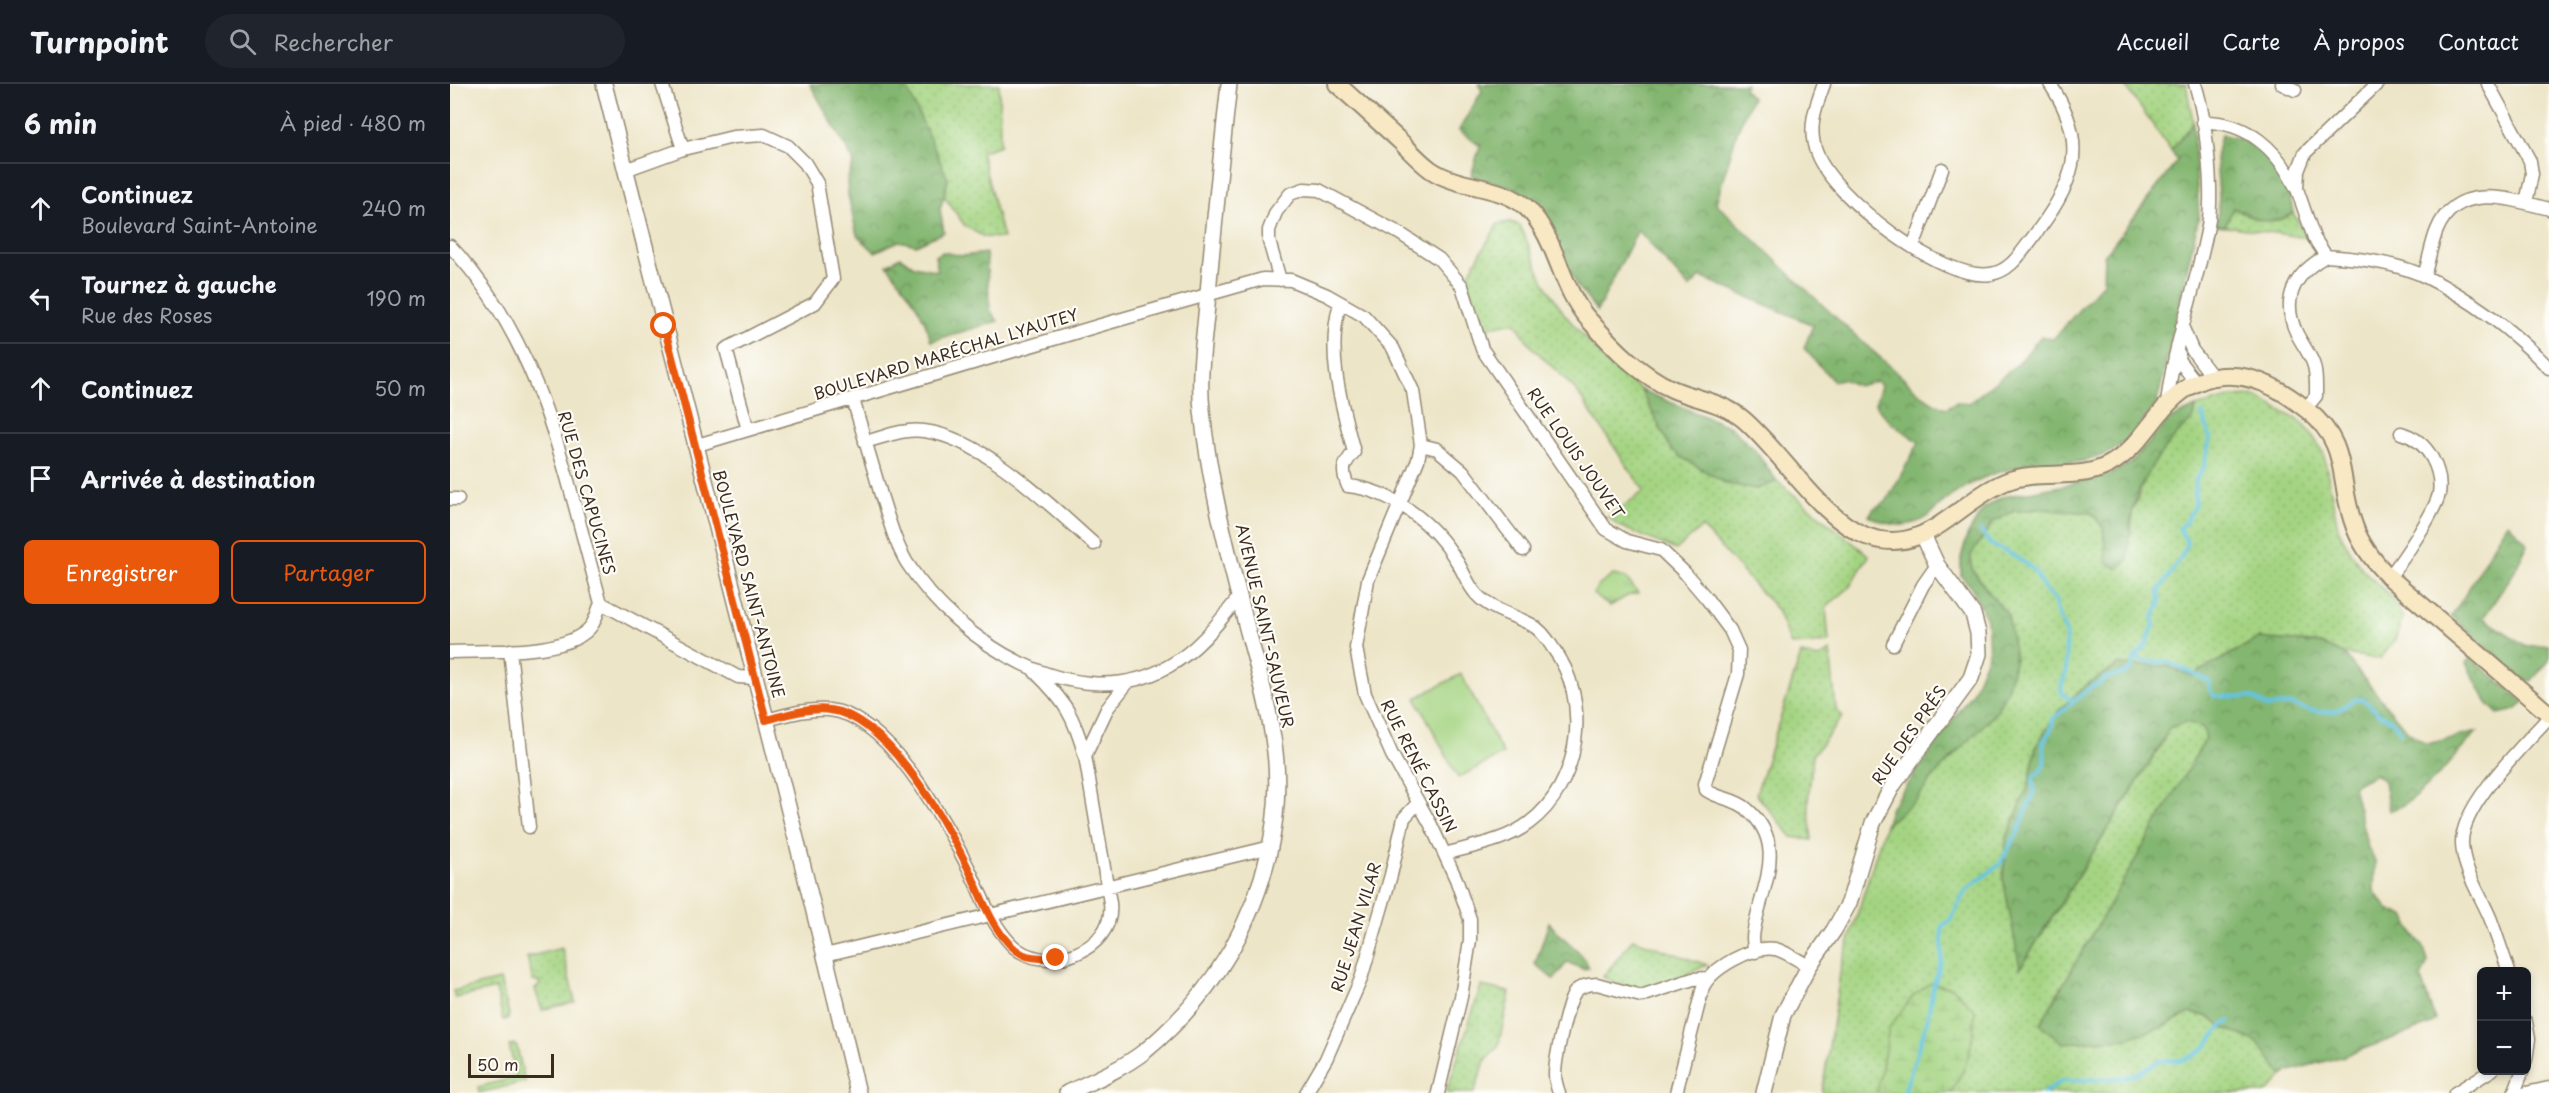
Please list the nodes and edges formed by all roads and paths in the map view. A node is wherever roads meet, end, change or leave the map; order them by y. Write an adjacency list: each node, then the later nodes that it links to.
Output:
1 (604, 84): 15 (street, BOULEVARD SAINT-ANTOINE)
2 (662, 84): 13 (street)
3 (1229, 84): 24 (street, AVENUE SAINT-SAUVEUR)
4 (1337, 84): 41 (main road)
5 (1824, 84): 20 (street)
6 (2050, 84): 20 (street)
7 (2195, 84): 12 (street)
8 (2282, 84): 11 (street)
9 (2377, 84): 16 (street)
10 (2487, 84): 17 (street)
11 (2295, 90)
12 (2203, 122): 16 (street); 26 (street)
13 (683, 149): 15 (street); 35 (street)
14 (1942, 169): 20 (street)
15 (625, 170): 39 (street, BOULEVARD SAINT-ANTOINE)
16 (2297, 189): 21 (street)
17 (2526, 203): 18 (street); 22 (street)
18 (2549, 209)
19 (450, 246): 47 (street, RUE DES CAPUCINES)
20 (1913, 247)
21 (2326, 256): 22 (street); 34 (street)
22 (2424, 276): 29 (street)
23 (1280, 280): 24 (street, RUE RENÉ CASSIN); 25 (street, RUE RENÉ CASSIN); 63 (street, RUE LOUIS JOUVET)
24 (1208, 295): 32 (street, BOULEVARD MARÉCHAL LYAUTEY); 46 (street, AVENUE SAINT-SAUVEUR)
25 (1340, 303): 38 (street, RUE RENÉ CASSIN); 40 (street)
26 (2182, 326): 27 (street); 28 (street)
27 (2192, 350): 28 (street); 30 (street)
28 (2175, 356): 31 (street); 33 (street)
29 (2549, 368)
30 (2212, 376): 31 (main road); 34 (main road)
31 (2195, 381): 33 (main road)
32 (853, 399): 35 (street, BOULEVARD MARÉCHAL LYAUTEY); 37 (street)
33 (2167, 405): 41 (main road)
34 (2306, 408): 45 (main road)
35 (748, 430): 39 (street, BOULEVARD MARÉCHAL LYAUTEY)
36 (2401, 433): 45 (street)
37 (865, 442): 42 (street); 51 (street)
38 (1420, 445): 40 (street, RUE RENÉ CASSIN); 43 (street)
39 (694, 446): 52 (street, BOULEVARD SAINT-ANTOINE)
40 (1401, 505): 57 (street, RUE RENÉ CASSIN); 60 (street)
41 (1923, 535): 44 (street, RUE DES PRÉS)
42 (1094, 543)
43 (1523, 550)
44 (1937, 565): 48 (street); 65 (street, RUE DES PRÉS)
45 (2390, 577): 54 (main road)
46 (1240, 596): 53 (street); 59 (street, AVENUE SAINT-SAUVEUR)
47 (601, 603): 49 (street); 52 (street, RUE DES CAPUCINES)
48 (1893, 644)
49 (510, 650): 50 (street); 58 (street)
50 (450, 652)
51 (1033, 670): 53 (street); 56 (street)
52 (755, 678): 55 (street, BOULEVARD SAINT-ANTOINE)
53 (1128, 682): 56 (street)
54 (2549, 716): 66 (street)
55 (766, 720): 62 (street); 64 (street, BOULEVARD SAINT-ANTOINE)
56 (1085, 756): 61 (street)
57 (1418, 803): 60 (street, RUE RENÉ CASSIN); 73 (street, RUE JEAN VILAR)
58 (529, 827)
59 (1270, 847): 61 (street); 72 (street, AVENUE SAINT-SAUVEUR)
60 (1445, 854): 74 (street, RUE RENÉ CASSIN)
61 (1107, 887): 62 (street); 62 (street)
62 (989, 915): 64 (street)
63 (1755, 952): 65 (street); 67 (street)
64 (825, 955): 71 (street, BOULEVARD SAINT-ANTOINE)
65 (1809, 966): 77 (street, RUE DES PRÉS)
66 (2507, 967)
67 (1707, 978): 75 (street); 76 (street)
68 (2485, 1075): 78 (street)
69 (2521, 1075): 79 (street)
70 (2549, 1088): 80 (street)
71 (858, 1093)
72 (1067, 1093)
73 (1306, 1093)
74 (1438, 1093)
75 (1559, 1093)
76 (1676, 1093)
77 (1764, 1093)
78 (2455, 1093)
79 (2514, 1093)
80 (2526, 1093)

